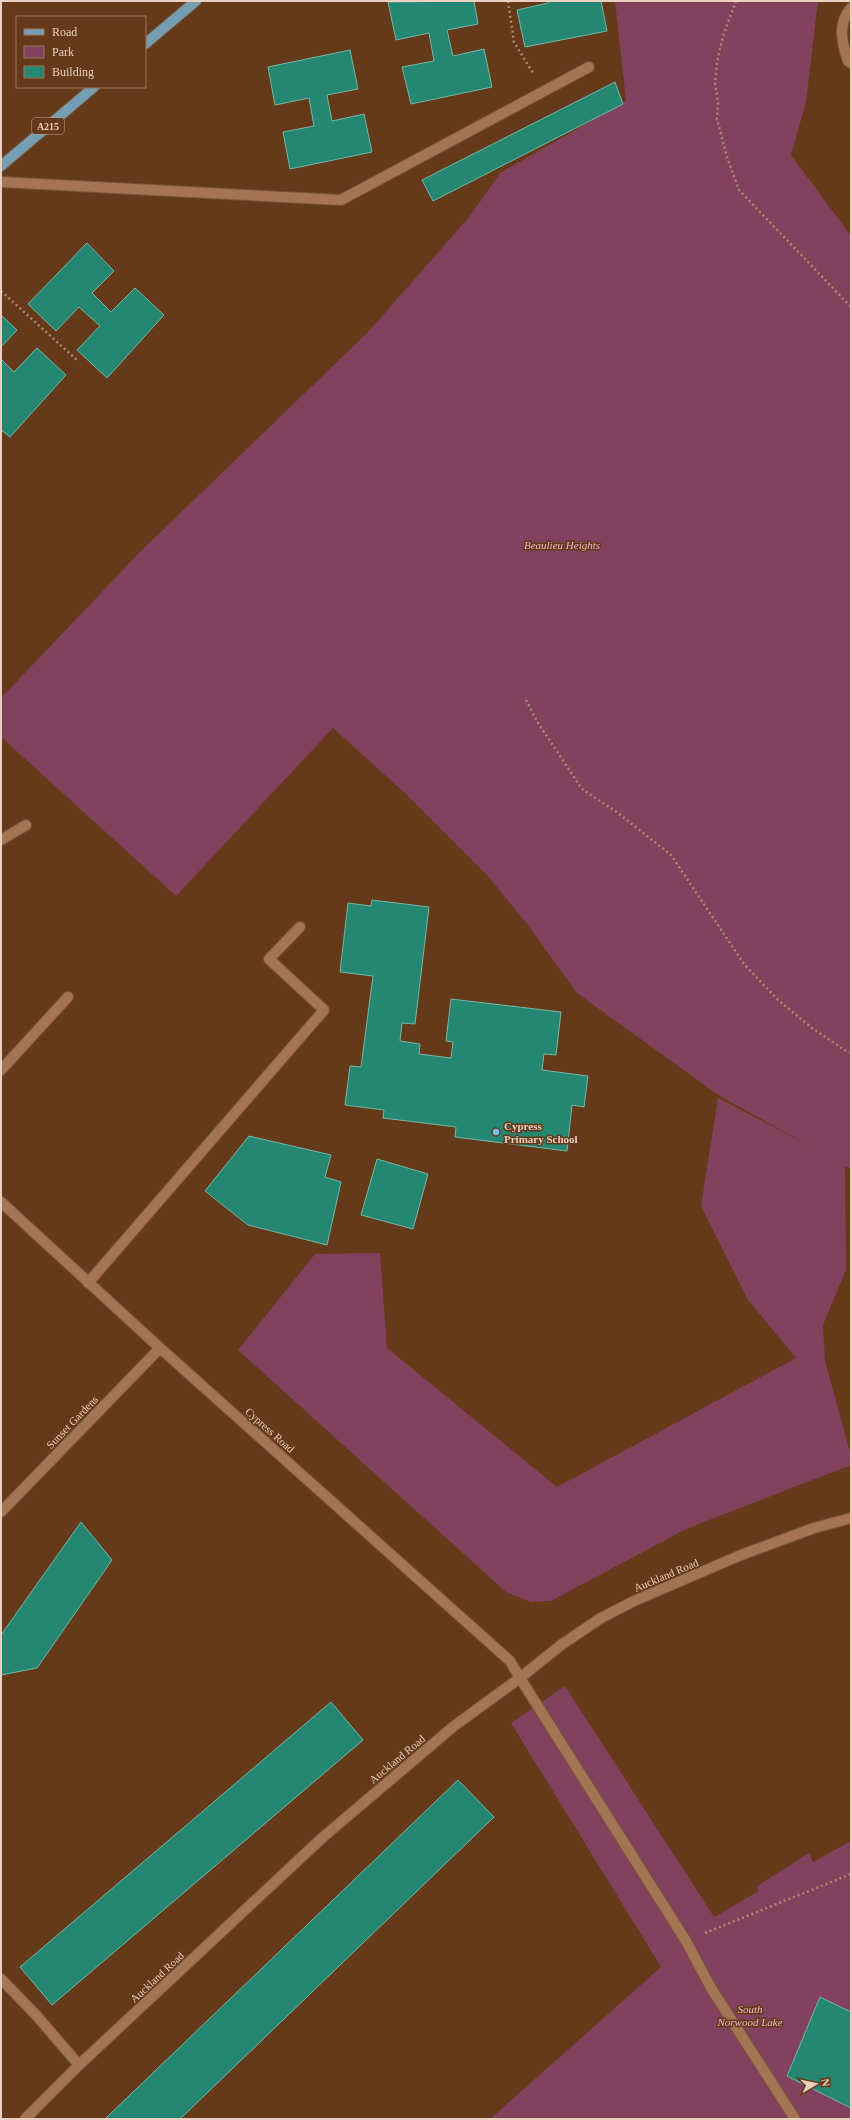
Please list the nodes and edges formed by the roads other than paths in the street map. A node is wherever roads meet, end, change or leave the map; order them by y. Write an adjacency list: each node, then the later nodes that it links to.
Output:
1 (196, 1): 3 (main road)
2 (851, 8): 4 (street)
3 (146, 43)
4 (851, 63)
5 (589, 67): 8 (street)
6 (93, 88): 7 (main road, A215)
7 (1, 166)
8 (1, 182)
9 (26, 825): 10 (street)
10 (1, 840)
11 (300, 927): 15 (street)
12 (68, 997): 13 (street)
13 (1, 1070)
14 (1, 1202): 15 (street, Cypress Road)
15 (88, 1282): 16 (street, Cypress Road)
16 (160, 1348): 17 (street, Sunset Gardens); 19 (street, Cypress Road)
17 (1, 1512)
18 (851, 1518): 19 (street, Auckland Road)
19 (520, 1678): 21 (street, Auckland Road); 23 (street, Cypress Road)
20 (1, 1979): 21 (street)
21 (79, 2065): 22 (street, Auckland Road)
22 (26, 2119)
23 (795, 2119)

